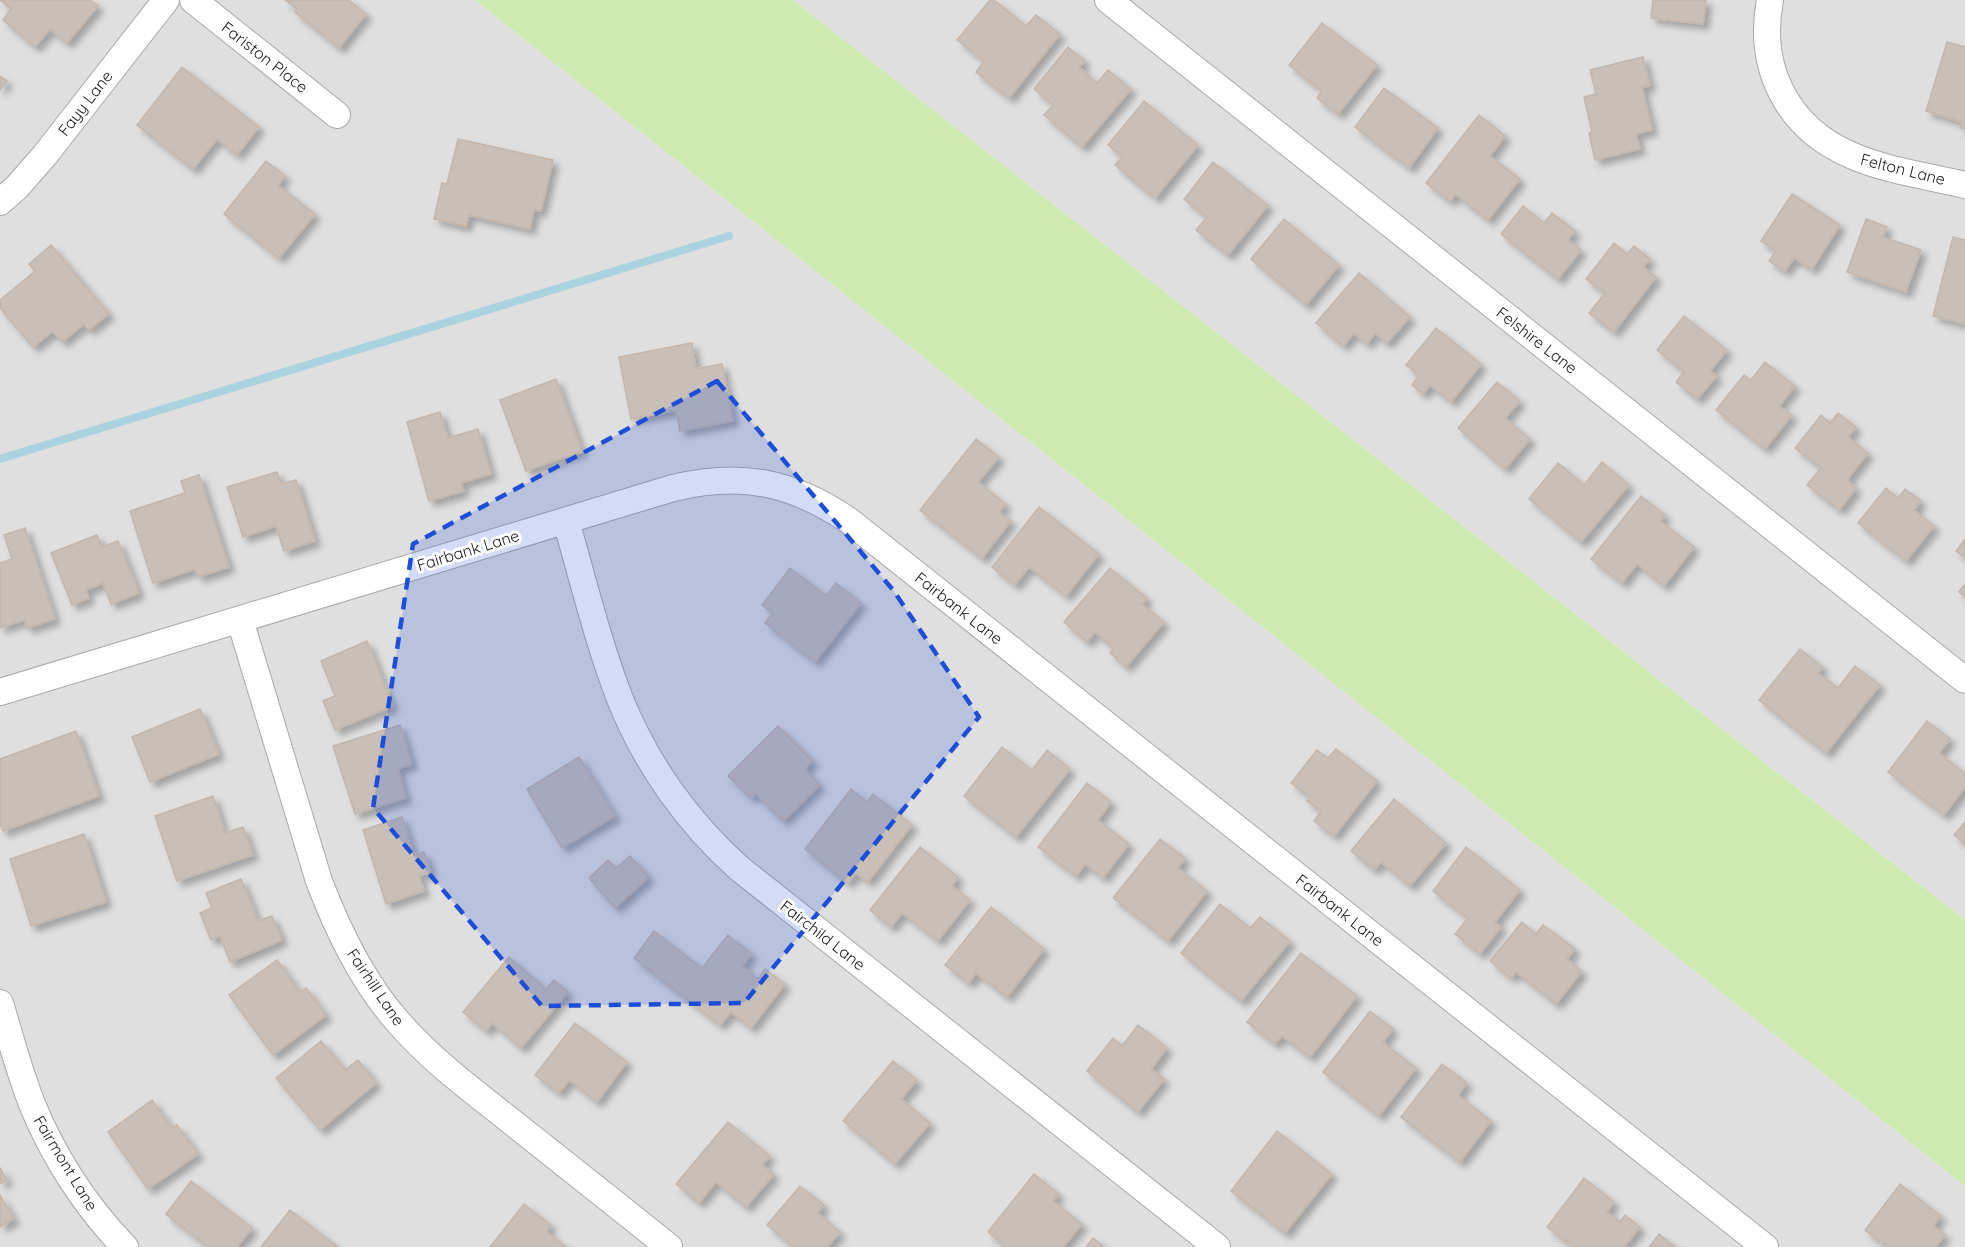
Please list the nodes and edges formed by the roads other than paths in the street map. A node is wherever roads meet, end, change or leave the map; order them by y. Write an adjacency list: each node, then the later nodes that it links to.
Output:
1 (166, 0): 7 (street, Fayy Lane)
2 (193, 0): 5 (street, Fariston Place)
3 (1108, 0): 10 (street, Felshire Lane)
4 (1770, 0): 6 (street, Felton Lane)
5 (337, 115)
6 (1965, 185)
7 (0, 202)
8 (566, 520): 9 (street, Fairbank Lane); 15 (street, Fairchild Lane); 16 (street, Fairbank Lane)
9 (240, 620): 11 (street, Fairbank Lane); 14 (street, Fairhill Lane)
10 (1965, 680)
11 (0, 692)
12 (0, 1002): 13 (street, Fairmont Lane)
13 (125, 1247)
14 (669, 1247)
15 (1217, 1247)
16 (1766, 1247)

